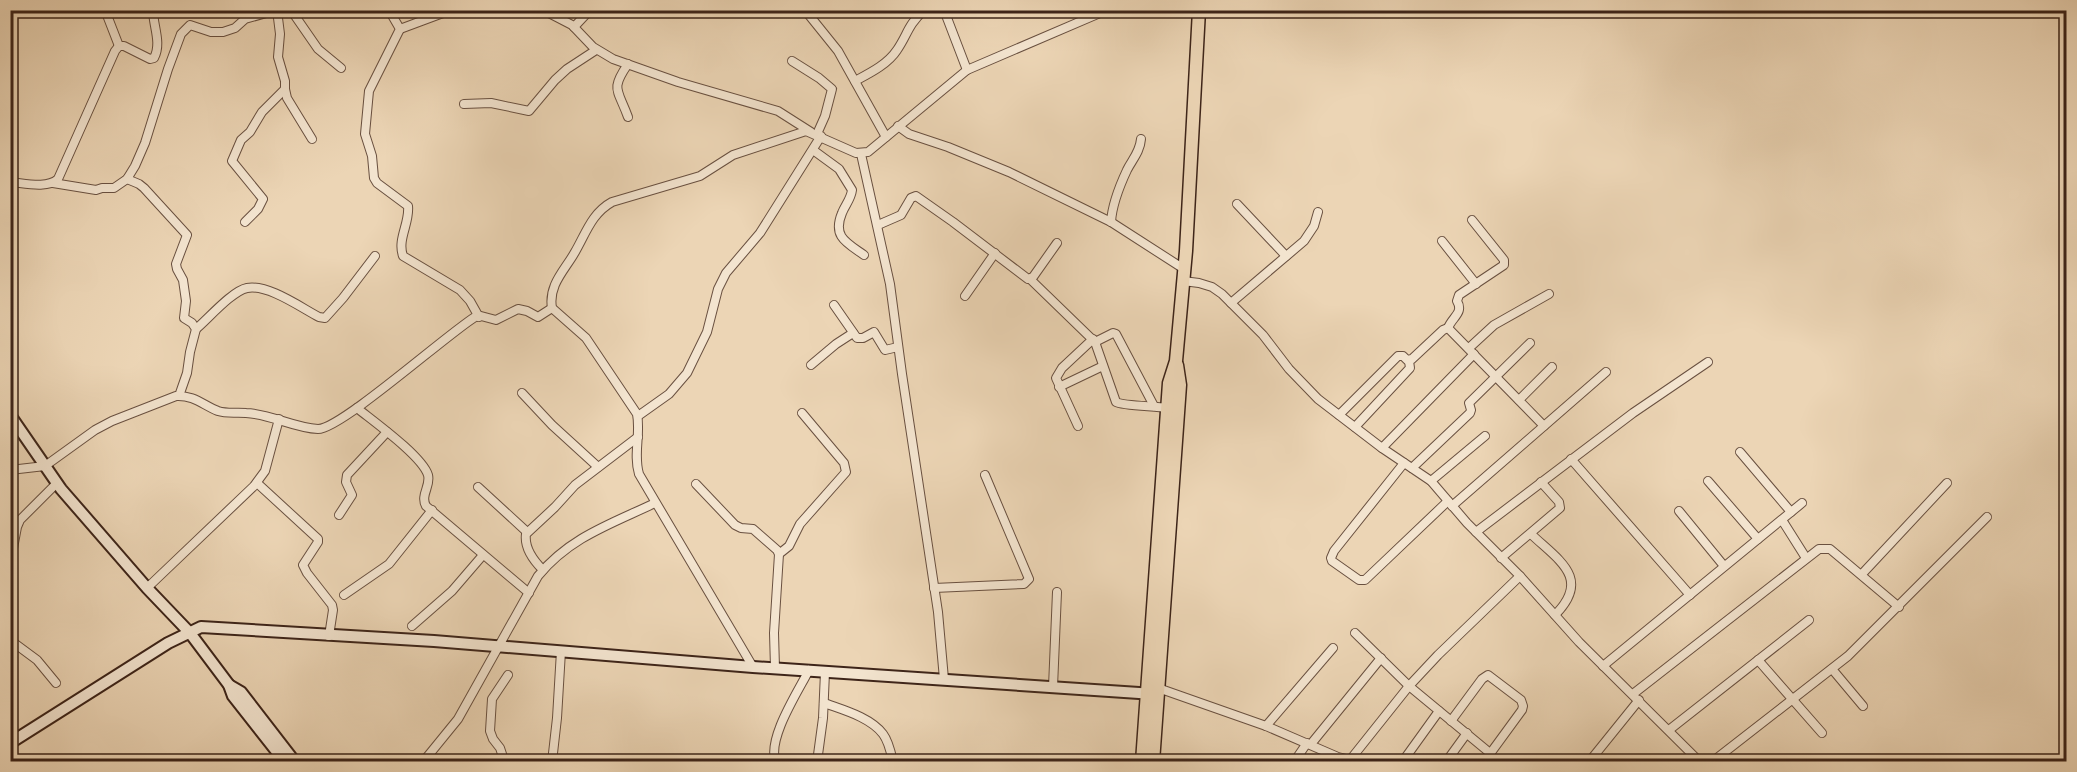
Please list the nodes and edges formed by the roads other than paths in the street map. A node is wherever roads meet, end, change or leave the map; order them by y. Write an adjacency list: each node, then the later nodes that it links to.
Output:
1 (105, 10): 16 (street)
2 (153, 10): 16 (street)
3 (277, 10): 23 (street); 33 (street)
4 (291, 10): 20 (street)
5 (389, 10): 15 (street)
6 (590, 10): 14 (street)
7 (805, 10): 22 (street)
8 (924, 10): 22 (street)
9 (944, 10): 21 (street)
10 (1107, 10): 21 (street)
11 (1199, 10): 48 (main road)
12 (545, 11): 14 (street)
13 (443, 13): 15 (street)
14 (574, 27): 17 (street)
15 (400, 29): 56 (street)
16 (119, 46): 35 (street)
17 (596, 50): 19 (street); 24 (street)
18 (792, 61): 27 (street)
19 (628, 64): 25 (street); 27 (street)
20 (341, 68)
21 (967, 70): 26 (street)
22 (855, 81): 28 (street)
23 (285, 90): 29 (street); 39 (street)
24 (464, 104)
25 (627, 117)
26 (898, 126): 28 (street); 40 (street)
27 (816, 134): 31 (street); 32 (street); 55 (street)
28 (886, 137): 32 (street)
29 (312, 139)
30 (1141, 139): 40 (street)
31 (813, 150): 45 (street); 82 (street)
32 (861, 154): 41 (street)
33 (127, 179): 35 (street); 58 (street)
34 (10, 182): 35 (street)
35 (54, 183)
36 (1237, 204): 47 (street)
37 (1318, 212): 47 (street)
38 (1472, 220): 50 (street)
39 (245, 222)
40 (1111, 222): 48 (street)
41 (878, 225): 44 (street); 62 (street)
42 (1442, 241): 50 (street)
43 (1057, 243): 49 (street)
44 (994, 253): 49 (street); 52 (street)
45 (864, 255)
46 (375, 256): 58 (street)
47 (1286, 256): 53 (street)
48 (1184, 275): 53 (street); 64 (main road)
49 (1030, 279): 60 (street)
50 (1476, 284): 57 (street)
51 (1549, 294): 63 (street)
52 (965, 296)
53 (1230, 303): 81 (street)
54 (834, 305): 59 (street)
55 (552, 308): 56 (street); 82 (street)
56 (479, 317): 77 (street)
57 (1448, 328): 63 (street); 65 (street)
58 (196, 329): 74 (street)
59 (853, 333): 62 (street); 67 (street)
60 (1094, 340): 68 (street); 72 (street); 76 (street)
61 (1530, 343): 71 (street)
62 (898, 347): 130 (street)
63 (1471, 351): 71 (street); 90 (street)
64 (1176, 361): 78 (main road); 160 (main road)
65 (1409, 361): 81 (street); 86 (street)
66 (1708, 362): 92 (street)
67 (811, 364)
68 (1103, 366): 72 (street); 76 (street)
69 (1552, 367): 75 (street)
70 (1606, 372): 85 (street)
71 (1496, 376): 75 (street); 96 (street)
72 (1059, 387): 84 (street)
73 (522, 393): 95 (street)
74 (179, 396): 83 (street); 94 (street)
75 (1519, 400): 85 (street)
76 (1154, 406): 78 (street)
77 (357, 408): 83 (street); 87 (street)
78 (1167, 408): 160 (main road)
79 (802, 413): 120 (street)
80 (10, 415): 94 (main road)
81 (1339, 415): 86 (street)
82 (638, 416): 89 (street)
83 (279, 418): 103 (street)
84 (1078, 426)
85 (1544, 426): 108 (street)
86 (1355, 427): 90 (street)
87 (387, 432): 110 (street); 113 (street)
88 (1485, 436): 99 (street)
89 (638, 437): 95 (street); 107 (street)
90 (1382, 448): 93 (street)
91 (1740, 452): 112 (street)
92 (1572, 459): 100 (street); 134 (street)
93 (1404, 463): 96 (street); 108 (street)
94 (45, 466): 97 (street); 102 (main road)
95 (598, 467): 117 (street)
96 (1412, 468): 99 (street)
97 (10, 470)
98 (985, 474): 130 (street)
99 (1431, 481): 108 (street)
100 (1541, 482): 116 (street); 118 (street)
101 (1708, 482): 119 (street)
102 (57, 483): 124 (street); 129 (main road)
103 (257, 483): 129 (street); 141 (street)
104 (1947, 483): 127 (street)
105 (696, 484): 120 (street)
106 (478, 487): 117 (street)
107 (655, 503): 126 (street); 149 (street)
108 (1450, 503): 116 (street)
109 (1802, 503): 112 (street)
110 (432, 510): 121 (street); 133 (street)
111 (1679, 511): 125 (street)
112 (1791, 512): 115 (street)
113 (339, 515)
114 (1987, 516): 135 (street)
115 (1782, 520): 119 (street); 123 (street)
116 (1472, 528): 122 (street)
117 (527, 532): 126 (street)
118 (1531, 534): 122 (street); 136 (street)
119 (1758, 539): 125 (street)
120 (779, 554): 150 (street)
121 (483, 555): 132 (street); 138 (street)
122 (1502, 558): 128 (street)
123 (1806, 558): 127 (street); 161 (street)
124 (10, 564)
125 (1724, 567): 134 (street)
126 (543, 570): 132 (street)
127 (1862, 574): 135 (street)
128 (1520, 576): 136 (street); 158 (street)
129 (147, 588): 139 (main road)
130 (934, 588): 155 (street)
131 (1056, 592): 159 (street)
132 (529, 593): 143 (street)
133 (344, 595)
134 (1690, 595): 148 (street)
135 (1899, 607): 151 (street)
136 (1555, 615): 148 (street)
137 (1809, 620): 147 (street)
138 (412, 626)
139 (190, 633): 141 (main road); 157 (main road); 171 (main road)
140 (1355, 633): 146 (street)
141 (329, 636): 143 (main road)
142 (10, 640): 156 (street)
143 (499, 646): 145 (main road); 178 (street)
144 (1333, 648): 167 (street)
145 (561, 651): 149 (main road); 180 (street)
146 (1381, 658): 158 (street); 172 (street)
147 (1758, 660): 162 (street); 168 (street)
148 (1603, 666): 161 (street)
149 (753, 667): 150 (main road)
150 (775, 668): 152 (main road)
151 (1832, 669): 162 (street); 164 (street)
152 (809, 670): 153 (main road); 181 (street)
153 (825, 672): 155 (main road); 163 (street)
154 (508, 675): 179 (street)
155 (944, 680): 159 (main road)
156 (56, 683)
157 (229, 685): 175 (main road); 177 (main road)
158 (1409, 686): 165 (street); 174 (street)
159 (1053, 687): 160 (main road)
160 (1154, 692): 167 (street); 184 (main road); 185 (main road)
161 (1636, 697): 168 (street); 189 (street)
162 (1792, 700): 170 (street); 191 (street)
163 (824, 703): 182 (street); 183 (street)
164 (1863, 706)
165 (1439, 711): 166 (street); 176 (street)
166 (1451, 721): 169 (street); 173 (street)
167 (1266, 726): 172 (street)
168 (1669, 730): 190 (street)
169 (1467, 733): 173 (street); 187 (street)
170 (1822, 733)
171 (10, 743)
172 (1309, 744): 174 (street); 186 (street)
173 (1490, 753): 188 (street)
174 (1337, 759)
175 (282, 760)
176 (1403, 761)
177 (295, 762)
178 (423, 762)
179 (508, 762)
180 (552, 762)
181 (777, 762)
182 (817, 762)
183 (893, 762)
184 (1142, 762)
185 (1153, 762)
186 (1294, 762)
187 (1446, 762)
188 (1484, 762)
189 (1589, 762)
190 (1700, 762)
191 (1712, 762)

